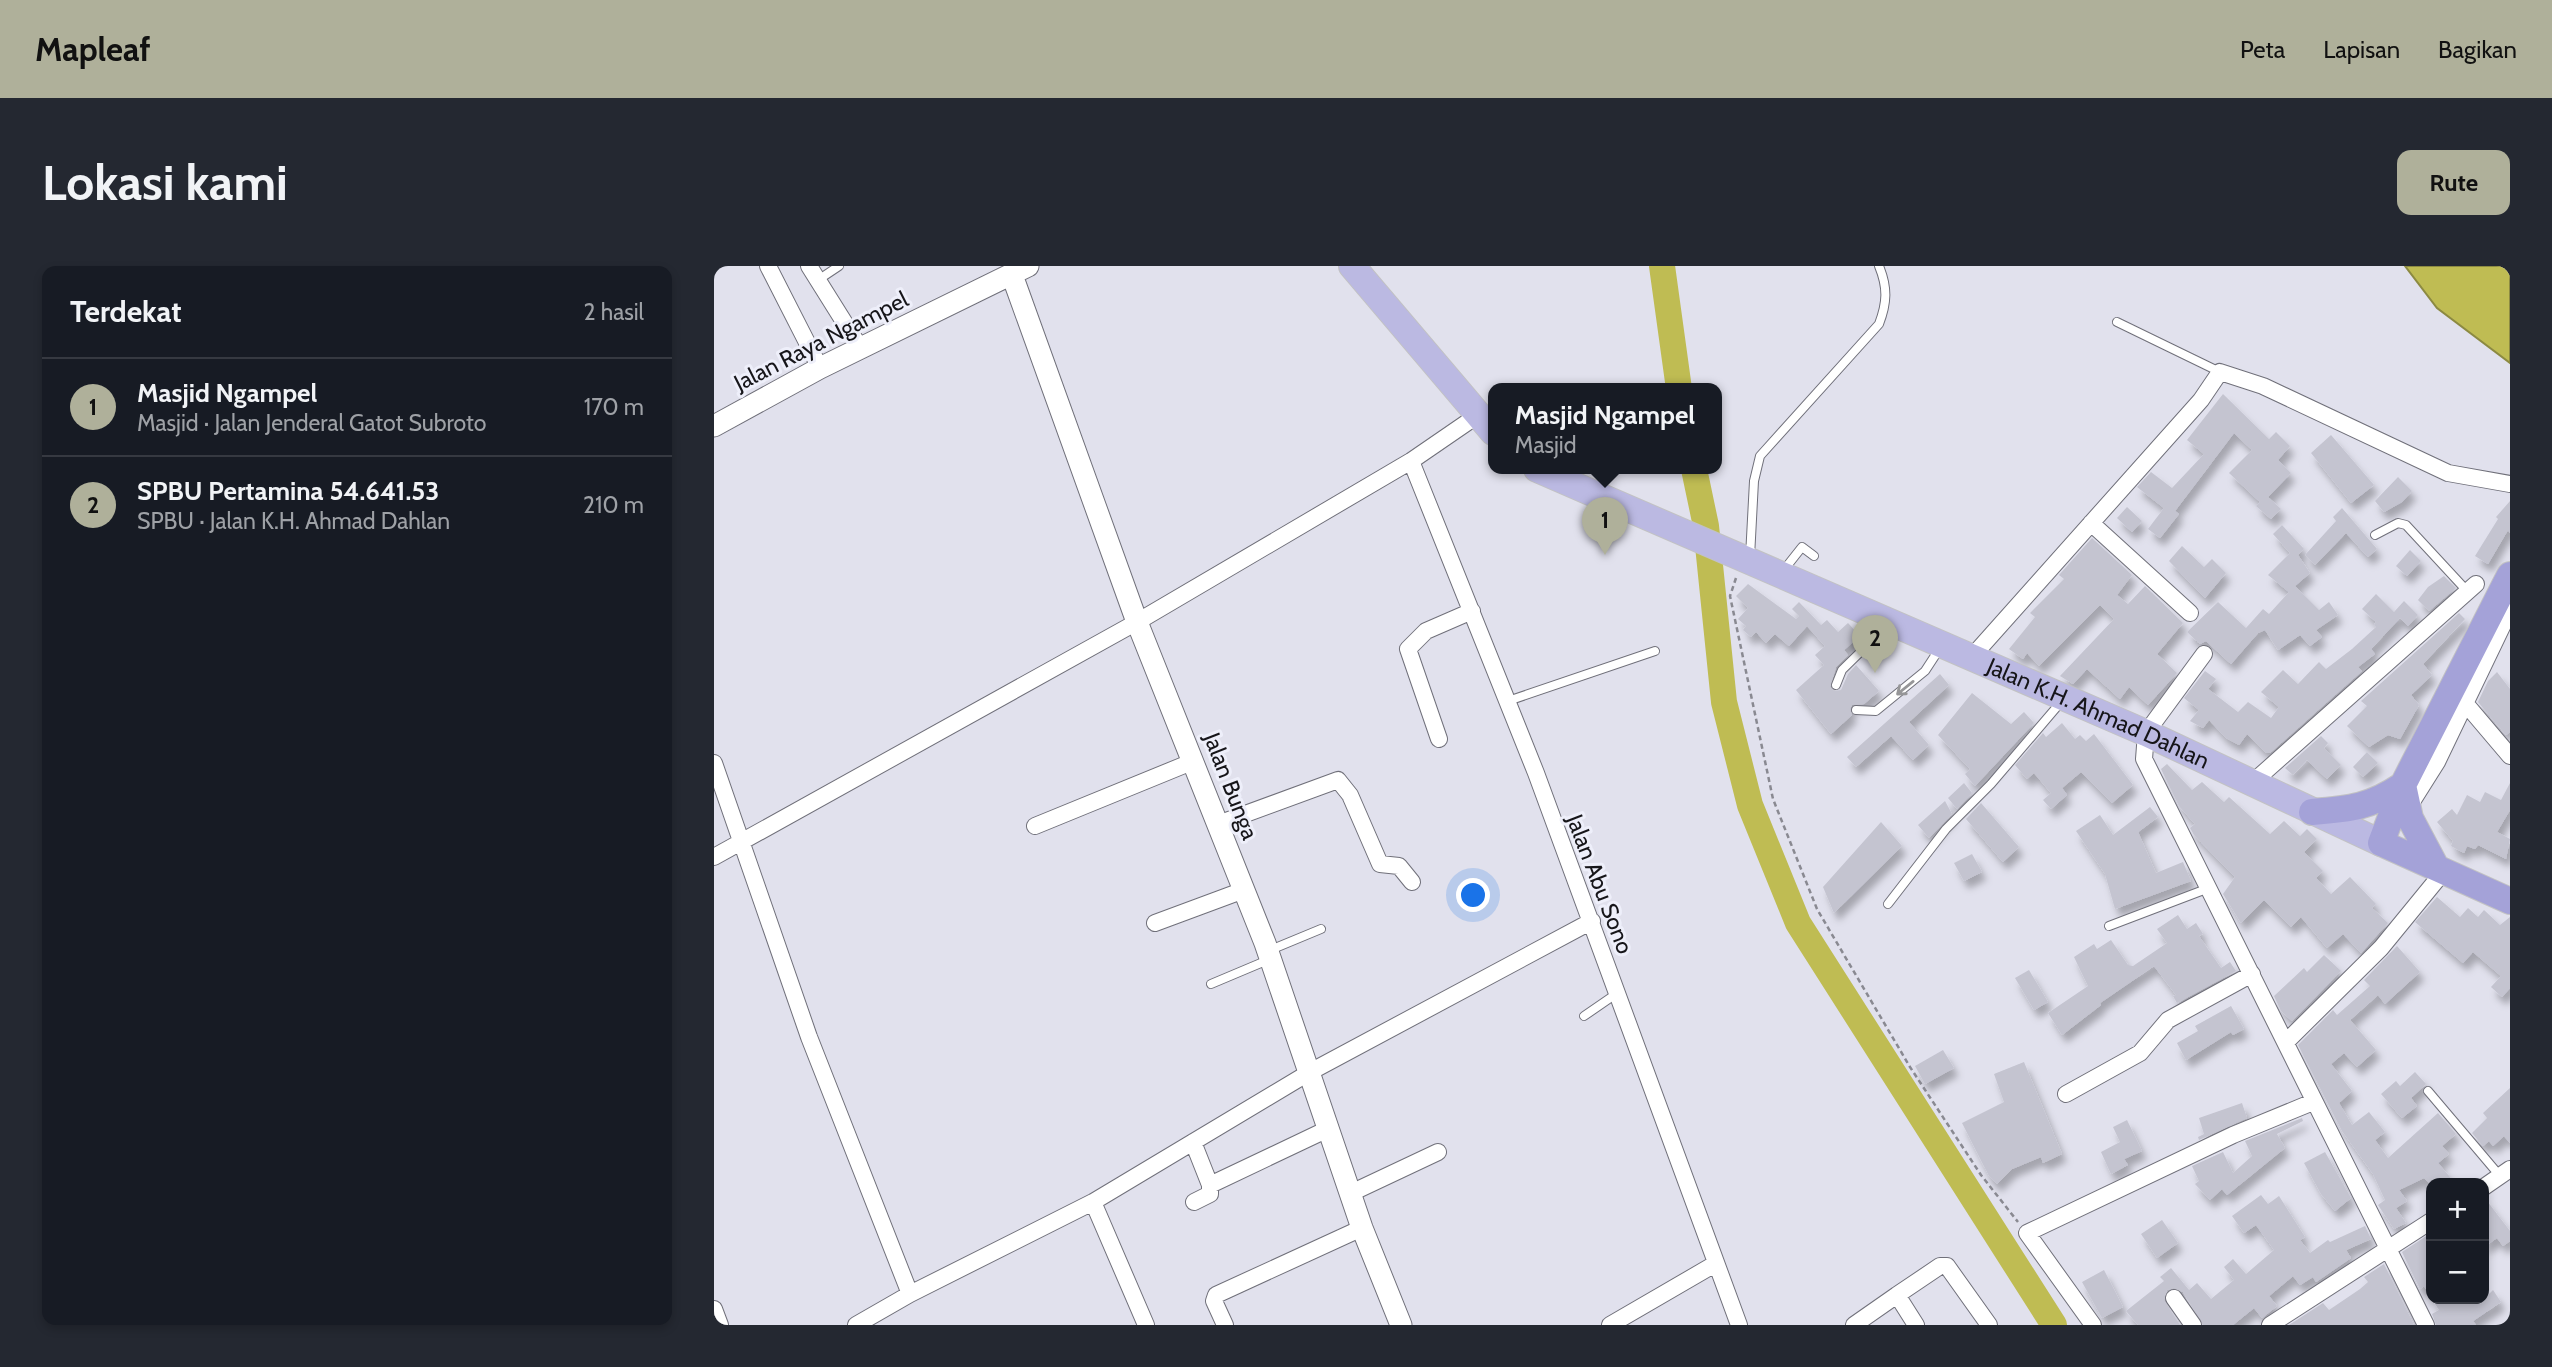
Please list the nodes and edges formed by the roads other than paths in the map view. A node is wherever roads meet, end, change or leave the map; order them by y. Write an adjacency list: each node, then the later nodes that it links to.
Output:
1 (768, 266): 9 (street)
2 (839, 266): 6 (lane)
3 (1352, 266): 11 (main road)
4 (1879, 266): 19 (lane)
5 (1017, 269): 8 (street, Jalan Raya Ngampel); 26 (street, Jalan Bunga)
6 (813, 273): 8 (street)
7 (2117, 322): 10 (lane)
8 (861, 349): 9 (street, Jalan Raya Ngampel)
9 (820, 368): 12 (street, Jalan Raya Ngampel)
10 (2220, 372): 15 (street); 16 (street)
11 (1485, 424): 13 (street)
12 (714, 426)
13 (1411, 461): 24 (street, Jalan Abu Sono); 26 (street)
14 (1548, 474): 19 (main road, Jalan K.H. Ahmad Dahlan)
15 (2510, 484)
16 (2091, 523): 25 (street); 31 (street)
17 (2375, 535): 22 (lane)
18 (1814, 556): 21 (lane)
19 (1744, 561): 21 (main road, Jalan K.H. Ahmad Dahlan)
20 (2510, 575): 44 (highway)
21 (1779, 576): 27 (main road, Jalan K.H. Ahmad Dahlan)
22 (2472, 588): 42 (street)
23 (2510, 610): 35 (street)
24 (1472, 611): 34 (street, Jalan Abu Sono); 38 (street)
25 (2190, 612)
26 (1138, 622): 40 (street, Jalan Bunga); 48 (street)
27 (1890, 623): 28 (main road, Jalan K.H. Ahmad Dahlan); 32 (lane)
28 (1942, 645): 31 (main road, Jalan K.H. Ahmad Dahlan); 36 (lane, one-way to 36)
29 (1654, 651): 34 (lane)
30 (2204, 654): 37 (street)
31 (1970, 659): 33 (main road, Jalan K.H. Ahmad Dahlan)
32 (1836, 685)
33 (2065, 698): 37 (main road, Jalan K.H. Ahmad Dahlan); 56 (lane)
34 (1508, 701): 57 (street, Jalan Abu Sono)
35 (2465, 703): 39 (street); 44 (street)
36 (1856, 710)
37 (2146, 733): 42 (main road, Jalan K.H. Ahmad Dahlan); 53 (street)
38 (1439, 739)
39 (2510, 756)
40 (1194, 761): 46 (street, Jalan Bunga); 47 (street)
41 (714, 763): 43 (street)
42 (2252, 783): 45 (main road, Jalan K.H. Ahmad Dahlan)
43 (719, 791): 48 (street)
44 (2406, 797): 45 (highway); 49 (highway); 51 (highway)
45 (2312, 812): 49 (main road, Jalan K.H. Ahmad Dahlan)
46 (1217, 824): 52 (street); 54 (street, Jalan Bunga)
47 (1035, 826)
48 (743, 842): 50 (street); 84 (street)
49 (2381, 843): 51 (highway, Jalan K.H. Ahmad Dahlan)
50 (714, 857)
51 (2440, 869): 55 (highway, Jalan K.H. Ahmad Dahlan); 66 (street)
52 (1412, 882)
53 (2209, 888): 59 (lane); 62 (street)
54 (1244, 890): 58 (street); 61 (street, Jalan Bunga)
55 (2510, 901)
56 (1888, 904)
57 (1592, 921): 64 (street, Jalan Abu Sono); 67 (street)
58 (1155, 923)
59 (2109, 926)
60 (1321, 929): 61 (lane)
61 (1269, 955): 63 (lane); 67 (street, Jalan Bunga)
62 (2252, 974): 66 (street); 69 (street)
63 (1211, 984)
64 (1616, 994): 65 (lane); 83 (street, Jalan Abu Sono)
65 (1584, 1016)
66 (2286, 1042): 70 (street)
67 (1310, 1072): 71 (street, Jalan Bunga); 72 (street)
68 (2428, 1091): 74 (lane)
69 (2066, 1094)
70 (2313, 1102): 82 (street); 99 (street)
71 (1330, 1128): 76 (street); 77 (street, Jalan Bunga)
72 (1193, 1142): 76 (street); 78 (street)
73 (1438, 1152): 77 (street)
74 (2505, 1173): 75 (street)
75 (2489, 1184)
76 (1210, 1185): 79 (street)
77 (1351, 1193): 81 (street, Jalan Bunga)
78 (1093, 1202): 84 (street); 91 (street)
79 (1194, 1202)
80 (2426, 1224): 82 (street)
81 (1362, 1228): 92 (street); 93 (street, Jalan Bunga)
82 (2389, 1249): 88 (street); 102 (street)
83 (1715, 1264): 94 (street); 95 (street, Jalan Abu Sono)
84 (910, 1294): 90 (street)
85 (1897, 1295): 96 (street); 97 (street); 98 (street)
86 (2174, 1298): 100 (street)
87 (714, 1309): 89 (street)
88 (2290, 1319): 101 (street)
89 (720, 1325)
90 (856, 1325)
91 (1146, 1325)
92 (1225, 1325)
93 (1401, 1325)
94 (1610, 1325)
95 (1739, 1325)
96 (1854, 1325)
97 (1916, 1325)
98 (1989, 1325)
99 (2093, 1325)
100 (2193, 1325)
101 (2270, 1325)
102 (2426, 1325)

